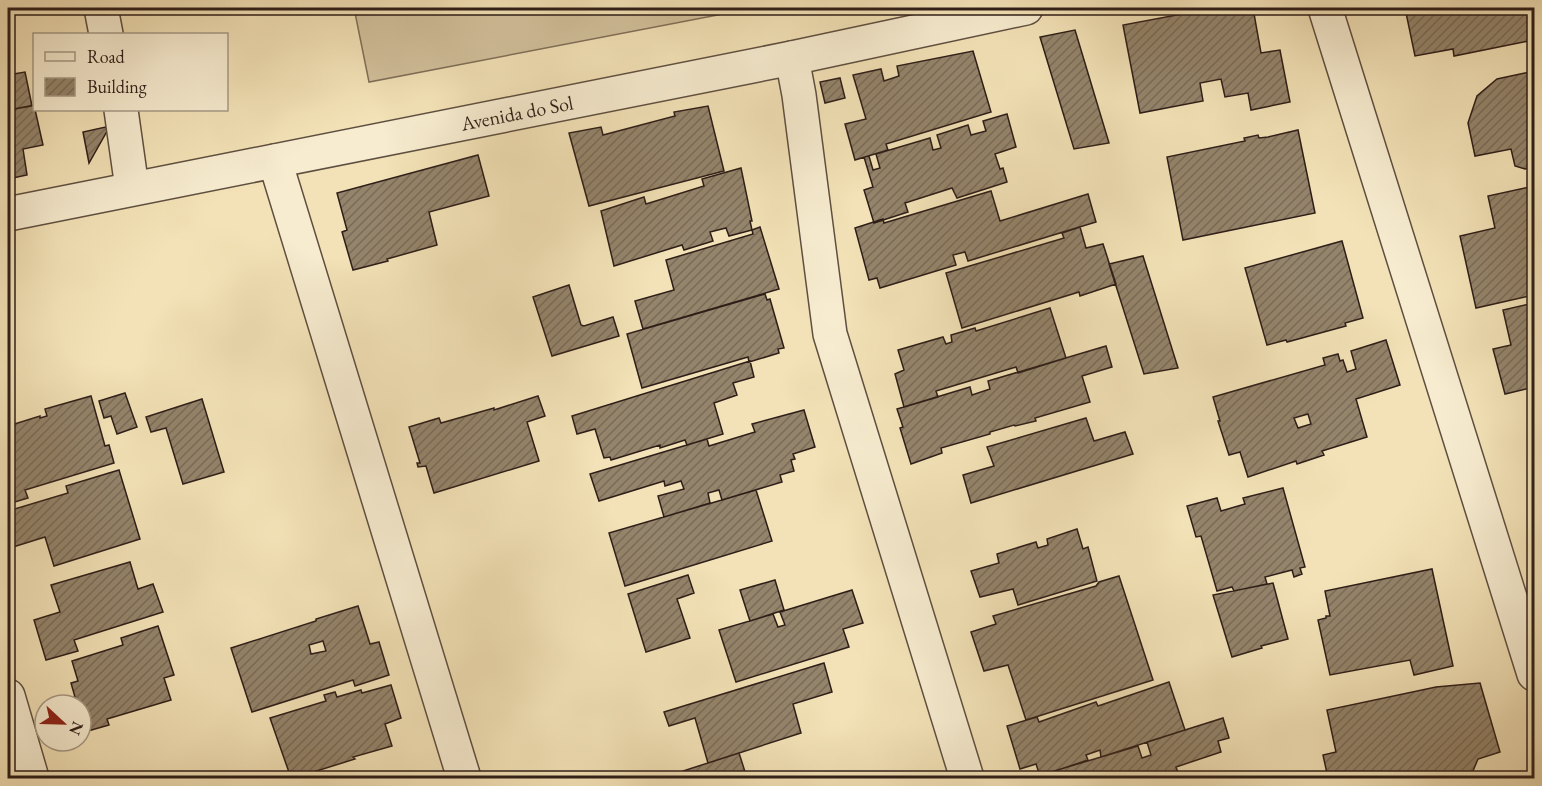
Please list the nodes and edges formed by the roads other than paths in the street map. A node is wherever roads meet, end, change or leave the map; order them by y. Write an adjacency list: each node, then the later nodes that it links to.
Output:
1 (101, 8): 4 (street)
2 (1026, 8): 5 (street, Avenida do Sol)
3 (1325, 8): 10 (street)
4 (106, 33)
5 (792, 58): 7 (street, Avenida do Sol); 14 (street)
6 (121, 111): 8 (street)
7 (274, 160): 8 (street, Avenida do Sol); 13 (street)
8 (132, 188): 9 (street, Avenida do Sol)
9 (8, 214)
10 (1534, 674)
11 (8, 696): 12 (street)
12 (32, 778)
13 (464, 778)
14 (967, 778)

